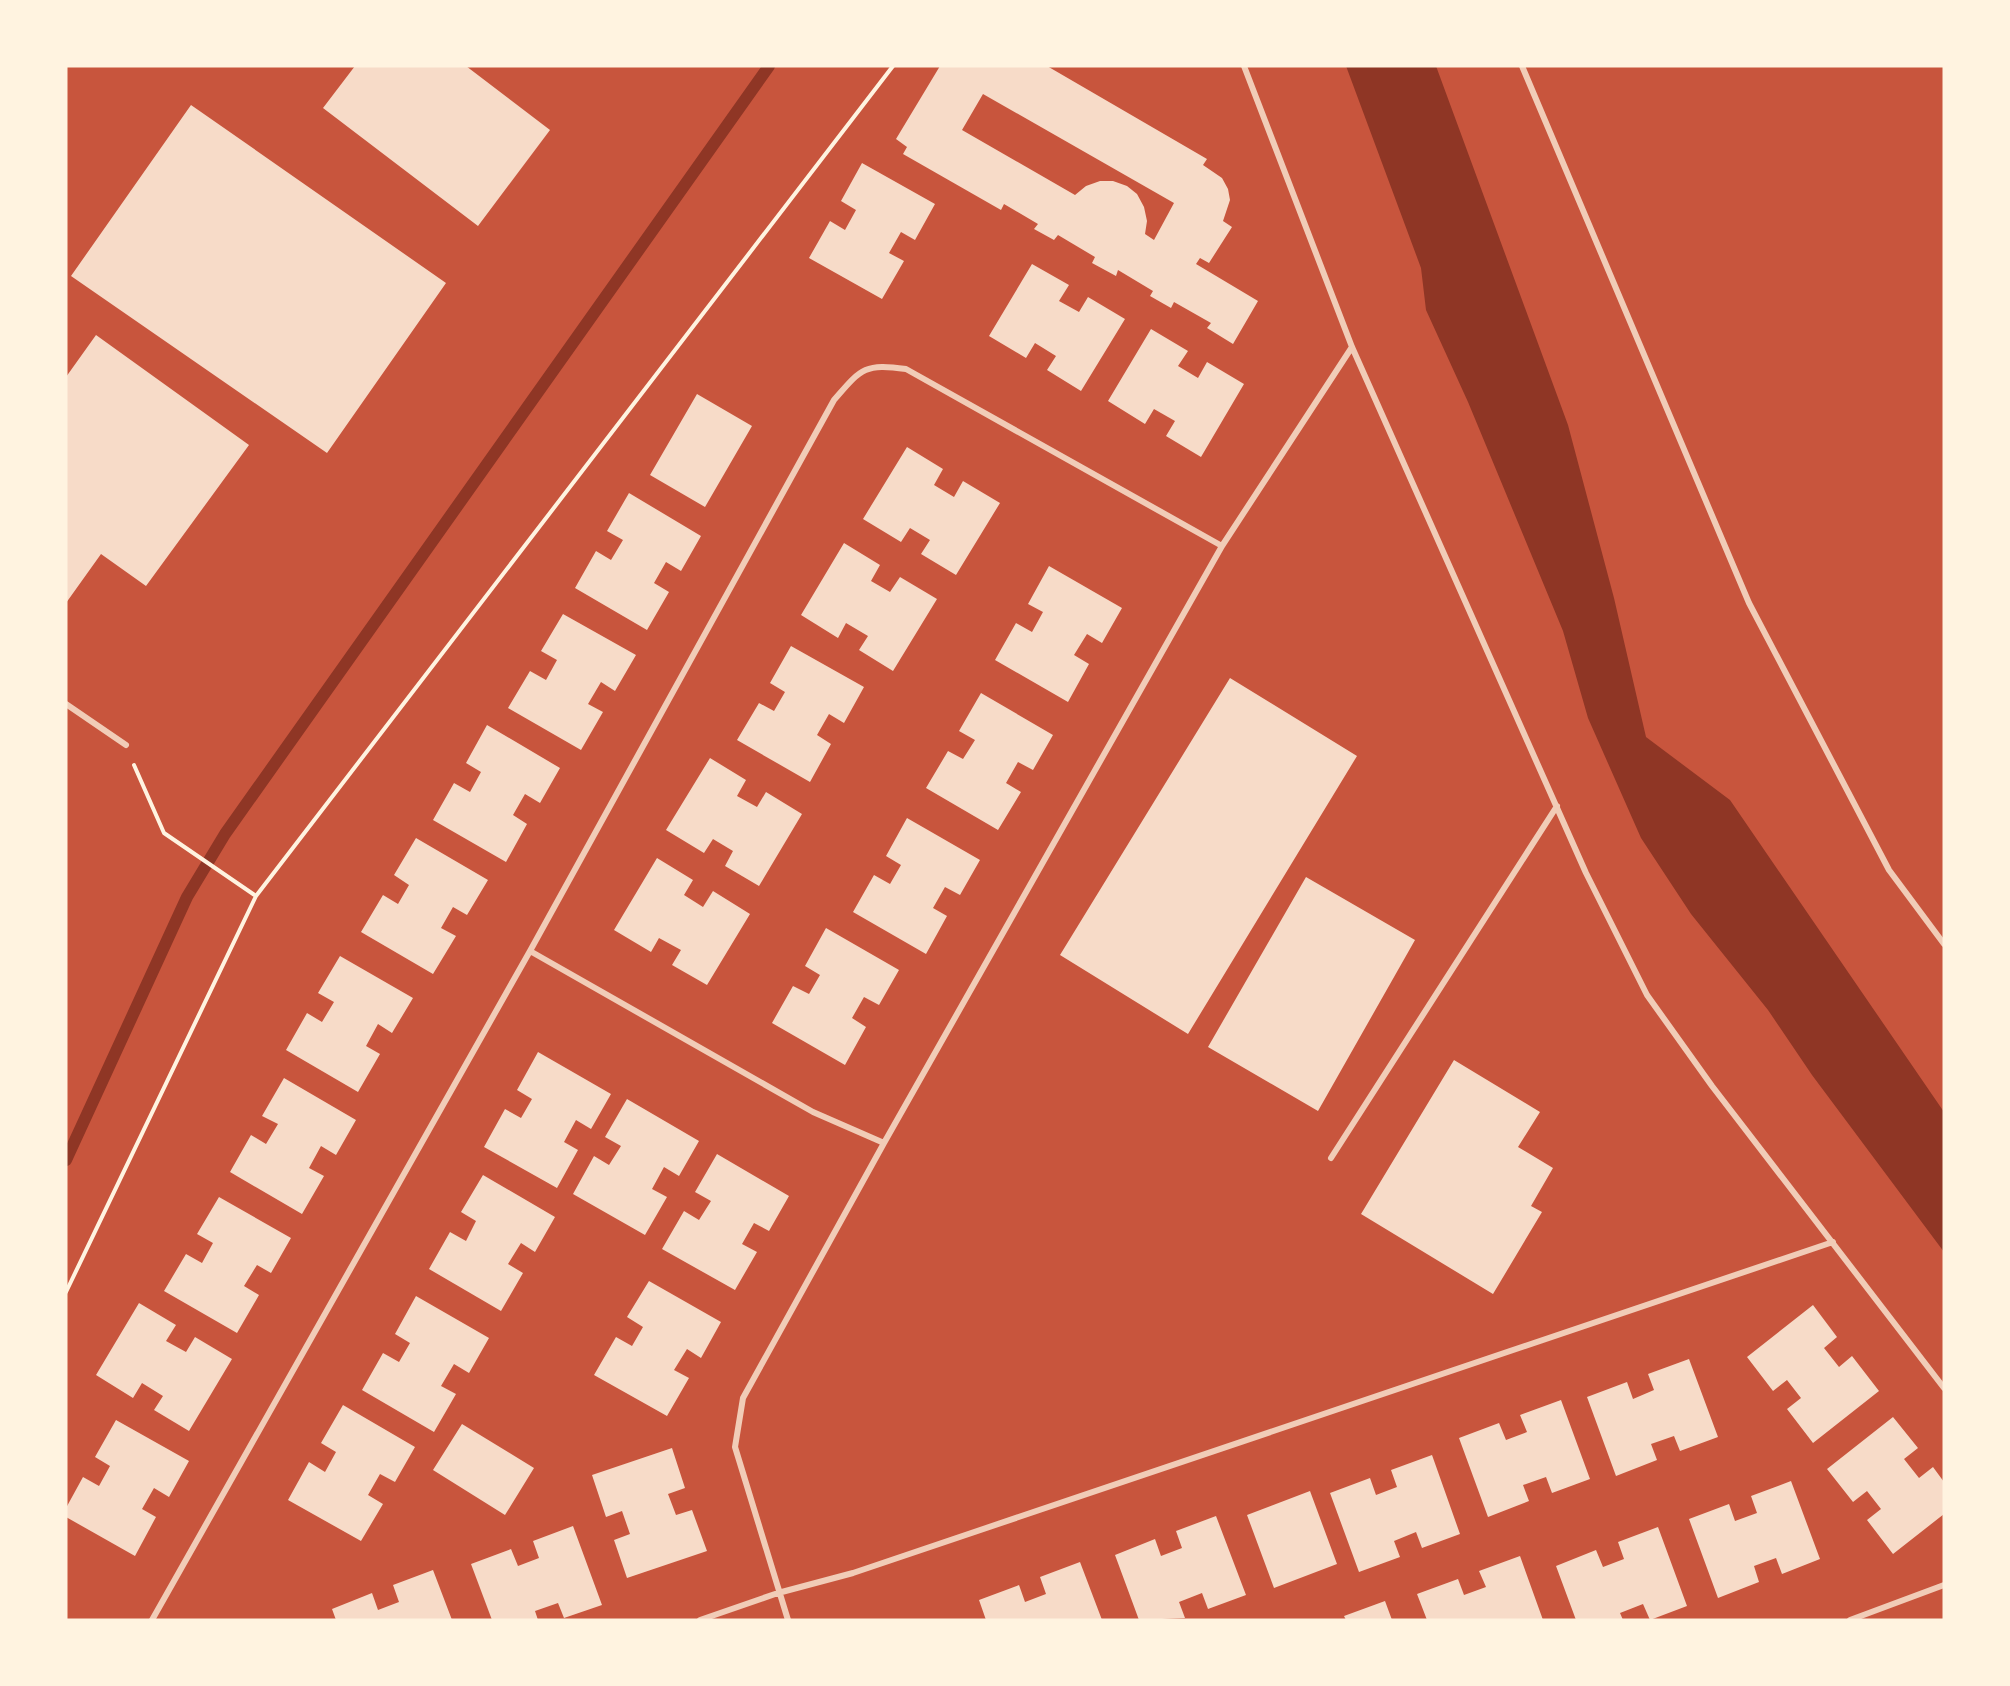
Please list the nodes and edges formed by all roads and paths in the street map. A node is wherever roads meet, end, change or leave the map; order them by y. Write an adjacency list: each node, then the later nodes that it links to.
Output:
1 (894, 66): 9 (path)
2 (1244, 66): 4 (street)
3 (1522, 66): 10 (street)
4 (1352, 347): 5 (street); 8 (street)
5 (1222, 546): 11 (street); 12 (street)
6 (66, 704): 7 (street)
7 (126, 745): 9 (path)
8 (1557, 807): 13 (street); 14 (street)
9 (256, 896): 15 (path)
10 (1944, 944)
11 (530, 951): 12 (street); 19 (street)
12 (884, 1143): 18 (street)
13 (1331, 1158)
14 (1833, 1242): 16 (street); 18 (street)
15 (66, 1292)
16 (1944, 1388)
17 (1944, 1585): 22 (street)
18 (778, 1593): 20 (street); 21 (street)
19 (152, 1620)
20 (699, 1620)
21 (788, 1620)
22 (1850, 1620)

